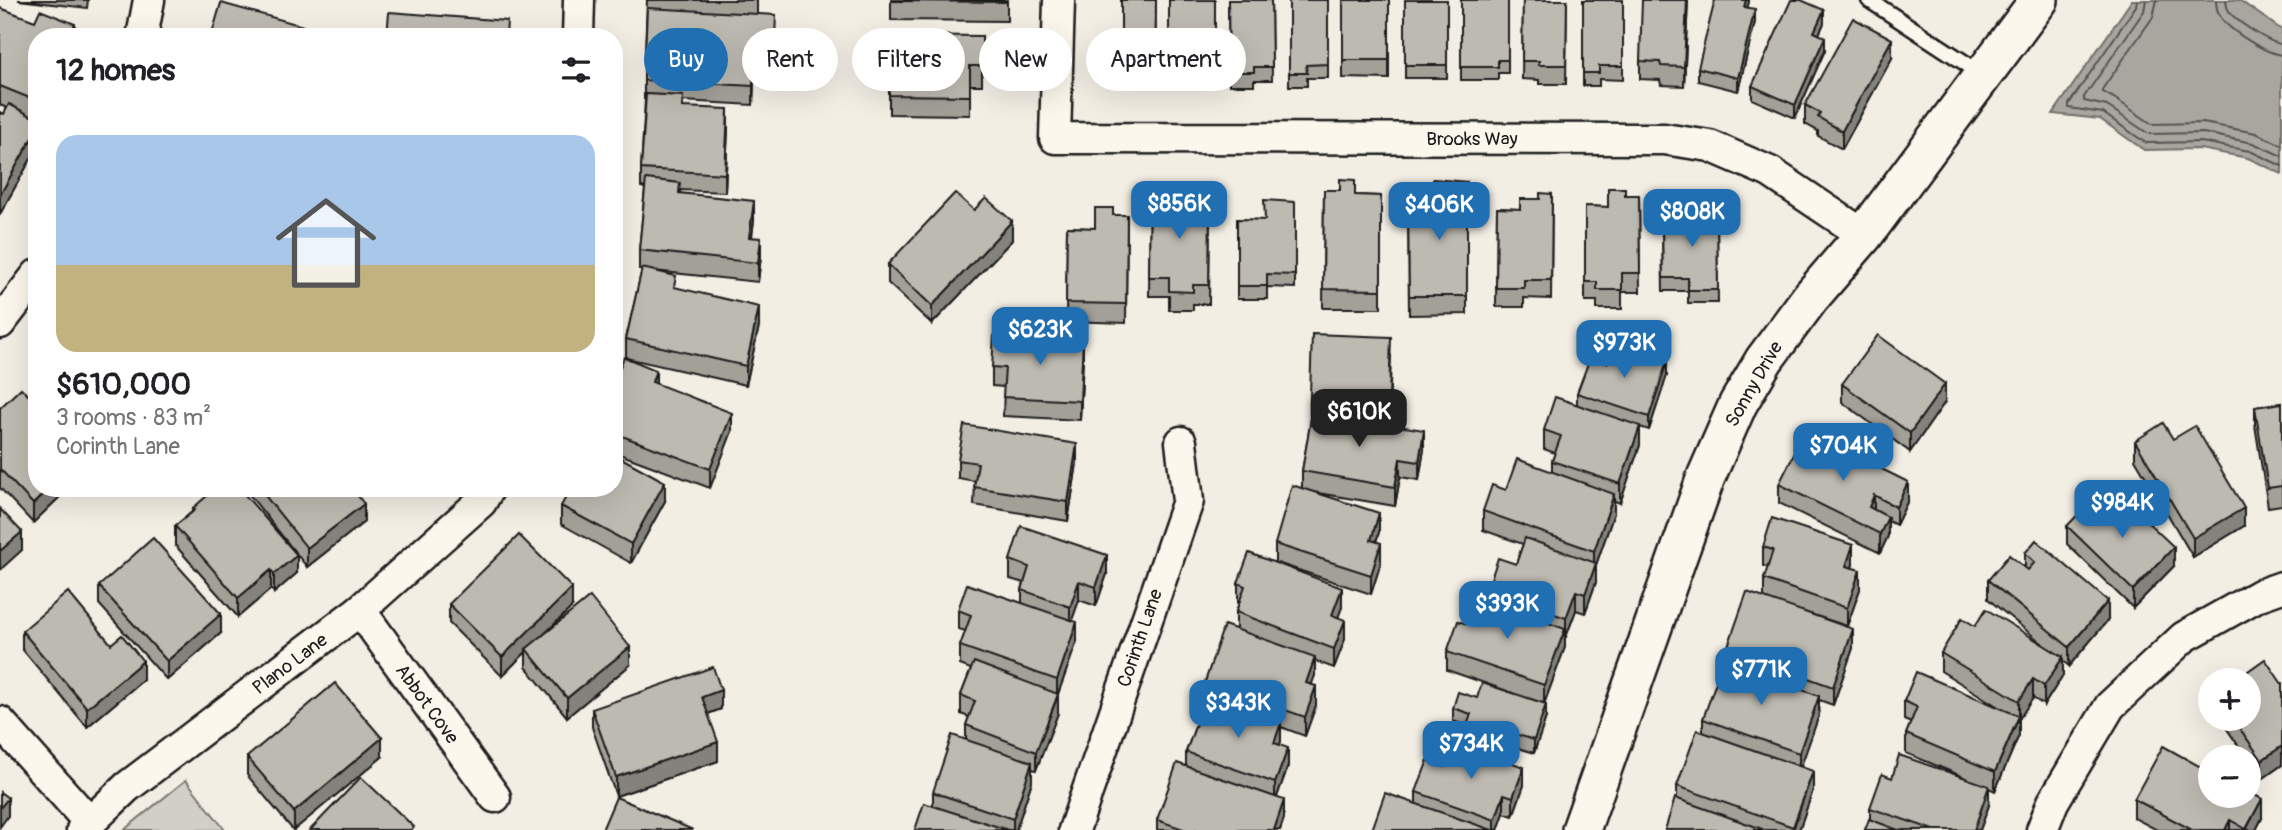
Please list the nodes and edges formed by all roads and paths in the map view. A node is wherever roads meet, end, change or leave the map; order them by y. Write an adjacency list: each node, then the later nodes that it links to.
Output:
1 (149, 0): 6 (street)
2 (579, 0): 7 (street)
3 (1059, 0): 9 (street, Brooks Way)
4 (1869, 0): 8 (lane)
5 (2039, 0): 8 (street, Sonny Drive)
6 (144, 28)
7 (578, 28)
8 (1984, 74): 9 (street, Sonny Drive)
9 (1864, 235): 20 (street, Sonny Drive)
10 (28, 287): 11 (street)
11 (0, 323)
12 (1181, 442): 19 (street, Corinth Lane)
13 (484, 497): 15 (street, Plano Lane)
14 (2282, 587): 21 (street)
15 (360, 610): 17 (street, Abbot Cove); 18 (street, Plano Lane)
16 (0, 722): 18 (street)
17 (495, 797)
18 (86, 826)
19 (1074, 830)
20 (1581, 830)
21 (2042, 830)

